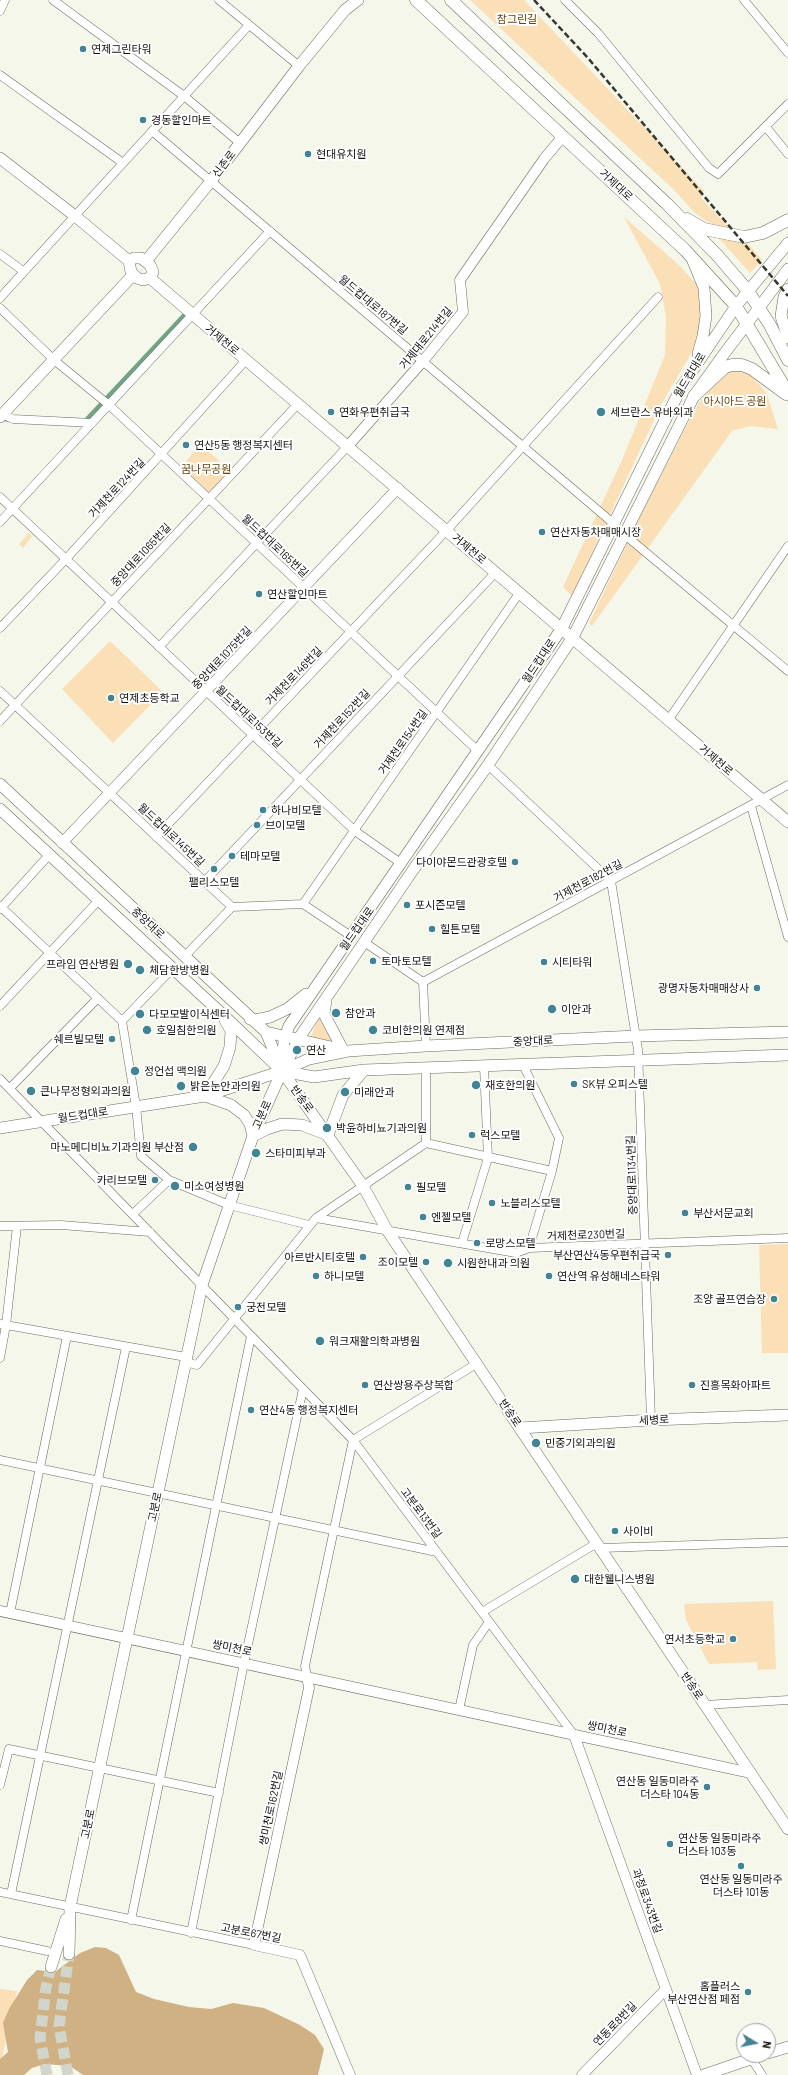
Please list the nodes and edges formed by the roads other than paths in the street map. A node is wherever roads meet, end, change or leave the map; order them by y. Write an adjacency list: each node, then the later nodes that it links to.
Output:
1 (5, 0): 11 (street)
2 (53, 0): 17 (street)
3 (220, 0): 13 (street)
4 (358, 0): 10 (main road, 신촌로)
5 (416, 0): 21 (main road, 거제대로)
6 (451, 0): 12 (main road, 거제대로)
7 (460, 0): 12 (main road)
8 (565, 0): 19 (street)
9 (744, 0): 14 (street)
10 (347, 5): 15 (main road, 신촌로)
11 (0, 11)
12 (471, 17): 27 (main road, 거제대로)
13 (249, 25): 15 (street); 17 (street)
14 (788, 53)
15 (299, 66): 22 (main road, 신촌로)
16 (0, 75): 25 (street)
17 (184, 96): 20 (street); 22 (street)
18 (788, 104): 19 (street)
19 (766, 127): 23 (street)
20 (152, 131): 25 (street); 26 (street, 월드컵대로187번길)
21 (563, 136): 33 (main road, 거제대로); 53 (street, 거제대로214번길)
22 (240, 143): 26 (main road, 신촌로)
23 (788, 154)
24 (0, 158): 28 (main road)
25 (123, 163): 28 (street)
26 (211, 181): 30 (street, 월드컵대로187번길); 35 (main road, 신촌로)
27 (667, 204): 29 (main road); 41 (main road, 거제대로)
28 (75, 216): 34 (main road); 37 (street)
29 (788, 220)
30 (270, 231): 47 (street); 53 (street, 월드컵대로187번길)
31 (788, 243): 41 (main road, 월드컵대로)
32 (0, 254): 37 (street)
33 (692, 258): 44 (main road, 거제대로); 54 (main road)
34 (129, 261): 35 (main road); 38 (main road)
35 (146, 261): 39 (main road)
36 (788, 269): 45 (main road, 월드컵대로)
37 (23, 271): 43 (street)
38 (133, 275): 39 (main road); 50 (main road)
39 (150, 278): 47 (main road, 거제천로)
40 (788, 290): 49 (main road)
41 (748, 291): 44 (main road, 월드컵대로); 45 (main road, 거제대로)
42 (658, 297): 62 (street, 거제천로146번길)
43 (0, 298)
44 (736, 306): 48 (main road, 거제대로); 54 (main road, 월드컵대로)
45 (758, 307): 48 (main road, 월드컵대로); 52 (main road, 거제대로)
46 (0, 308): 50 (street)
47 (193, 315): 51 (main road, 거제천로); 58 (street)
48 (747, 323): 55 (main road, 거제대로); 56 (main road, 월드컵대로)
49 (788, 338)
50 (54, 360): 58 (street, 월드컵대로165번길); 59 (main road)
51 (246, 360): 57 (main road, 거제천로); 63 (street, 거제천로124번길)
52 (788, 360)
53 (423, 362): 61 (street, 거제대로214번길); 62 (street, 월드컵대로187번길)
54 (695, 365): 69 (main road, 월드컵대로)
55 (788, 394): 56 (main road)
56 (694, 396): 71 (main road, 월드컵대로)
57 (298, 404): 61 (main road, 거제천로); 66 (street, 중앙대로1065번길)
58 (109, 405): 60 (street); 63 (street, 월드컵대로165번길)
59 (1, 415): 60 (street)
60 (92, 423): 67 (street)
61 (348, 446): 64 (main road, 거제천로); 72 (street)
62 (524, 447): 69 (street, 월드컵대로187번길); 70 (street, 거제천로146번길)
63 (162, 455): 66 (street, 월드컵대로165번길); 74 (street, 거제천로124번길)
64 (398, 488): 70 (main road, 거제천로); 76 (street, 중앙대로1075번길)
65 (0, 497): 67 (street, 월드컵대로153번길)
66 (209, 498): 72 (street, 월드컵대로165번길); 78 (street, 중앙대로1065번길)
67 (12, 509): 68 (street); 74 (street, 월드컵대로153번길)
68 (0, 522)
69 (613, 523): 81 (main road, 월드컵대로)
70 (447, 530): 75 (main road, 거제천로); 82 (street, 거제천로146번길)
71 (625, 535): 79 (street); 83 (main road, 월드컵대로)
72 (257, 543): 76 (street, 월드컵대로165번길); 84 (street)
73 (788, 546): 79 (street)
74 (66, 560): 78 (street, 월드컵대로153번길); 80 (street, 거제천로124번길)
75 (496, 572): 77 (main road, 거제천로); 86 (street, 거제천로152번길)
76 (304, 588): 82 (street, 월드컵대로165번길); 88 (street, 중앙대로1075번길)
77 (520, 592): 81 (main road, 거제천로); 90 (street, 거제천로154번길)
78 (112, 602): 84 (street, 월드컵대로153번길); 89 (street, 중앙대로1065번길)
79 (733, 625): 85 (street); 91 (street)
80 (0, 628)
81 (562, 628): 83 (main road, 거제천로); 94 (main road, 월드컵대로)
82 (352, 632): 86 (street, 월드컵대로165번길); 93 (street, 거제천로146번길)
83 (573, 637): 91 (main road, 거제천로); 95 (main road, 월드컵대로)
84 (159, 647): 88 (street, 월드컵대로153번길)
85 (788, 671)
86 (398, 676): 90 (street, 월드컵대로165번길); 96 (street, 거제천로152번길)
87 (0, 690): 89 (street, 월드컵대로145번길)
88 (206, 692): 93 (street, 월드컵대로153번길); 99 (street, 중앙대로1075번길)
89 (15, 705): 92 (street, 중앙대로1065번길); 99 (street, 월드컵대로145번길)
90 (437, 712): 94 (street, 월드컵대로165번길); 104 (street, 거제천로154번길)
91 (668, 719): 100 (main road, 거제천로)
92 (0, 721)
93 (253, 735): 96 (street, 월드컵대로153번길); 105 (street, 거제천로146번길)
94 (478, 751): 108 (main road, 월드컵대로)
95 (488, 765): 109 (street); 117 (main road, 월드컵대로)
96 (300, 780): 104 (street, 월드컵대로153번길); 110 (street, 거제천로152번길)
97 (0, 784): 106 (main road, 중앙대로)
98 (788, 785): 100 (street, 거제천로182번길)
99 (109, 793): 105 (street, 월드컵대로145번길); 106 (street, 중앙대로1075번길)
100 (762, 800): 101 (street, 거제천로182번길); 103 (main road, 거제천로)
101 (751, 806): 109 (street, 거제천로182번길); 116 (street)
102 (0, 809): 107 (main road, 중앙대로)
103 (788, 822)
104 (355, 831): 108 (street, 월드컵대로153번길); 112 (street, 거제천로154번길)
105 (156, 837): 110 (street, 월드컵대로145번길)
106 (62, 843): 119 (main road, 중앙대로)
107 (49, 855): 111 (main road, 중앙대로); 114 (street)
108 (402, 864): 115 (main road, 월드컵대로)
109 (611, 881): 122 (street, 거제천로182번길); 131 (street, 중앙대로1134번길)
110 (204, 882): 113 (street, 월드컵대로145번길)
111 (98, 901): 118 (street); 120 (main road, 중앙대로)
112 (303, 904): 113 (street); 115 (street)
113 (232, 907): 119 (street)
114 (0, 908): 118 (street)
115 (351, 936): 121 (main road, 월드컵대로)
116 (788, 937)
117 (364, 942): 122 (street); 123 (main road, 월드컵대로)
118 (50, 953): 124 (street); 125 (street)
119 (184, 957): 127 (main road, 중앙대로)
120 (172, 969): 126 (main road, 중앙대로); 128 (street)
121 (320, 982): 127 (main road); 132 (main road, 월드컵대로)
122 (423, 982): 134 (street)
123 (326, 996): 133 (main road, 월드컵대로); 135 (main road)
124 (98, 998): 128 (street); 144 (street)
125 (0, 1006)
126 (221, 1013): 142 (main road, 중앙대로); 145 (main road)
127 (250, 1019): 129 (main road, 중앙대로)
128 (122, 1021): 146 (street)
129 (266, 1032): 132 (main road); 142 (main road, 중앙대로)
130 (788, 1032): 131 (main road, 중앙대로)
131 (636, 1036): 134 (main road, 중앙대로); 136 (street, 중앙대로1134번길)
132 (285, 1037): 133 (main road); 142 (main road, 월드컵대로)
133 (298, 1040): 135 (main road); 142 (main road, 월드컵대로)
134 (426, 1046): 135 (main road, 중앙대로)
135 (345, 1051): 142 (main road, 중앙대로)
136 (638, 1054): 137 (main road, 중앙대로); 138 (main road, 중앙대로); 166 (street, 중앙대로1134번길)
137 (788, 1055)
138 (523, 1065): 139 (main road, 중앙대로); 153 (street)
139 (484, 1066): 140 (main road, 중앙대로); 152 (street)
140 (426, 1069): 141 (main road, 중앙대로); 151 (street)
141 (364, 1070): 142 (main road, 중앙대로); 149 (main road)
142 (282, 1071): 145 (main road, 월드컵대로); 149 (main road, 반송로); 150 (main road, 고분로)
143 (0, 1079): 144 (street, 고분로13번길)
144 (10, 1088): 147 (street, 고분로13번길)
145 (205, 1096): 146 (main road, 월드컵대로); 150 (main road)
146 (136, 1106): 147 (main road, 월드컵대로); 154 (street)
147 (42, 1121): 148 (main road, 월드컵대로); 157 (street, 고분로13번길)
148 (0, 1128)
149 (328, 1134): 150 (main road); 155 (main road, 반송로)
150 (253, 1136): 156 (main road, 고분로)
151 (426, 1143): 152 (street); 155 (street)
152 (488, 1158): 153 (street); 165 (street)
153 (552, 1171): 167 (street)
154 (169, 1180): 156 (street); 157 (street)
155 (363, 1186): 158 (street); 162 (main road, 반송로)
156 (229, 1205): 159 (street); 168 (main road, 고분로)
157 (133, 1214): 163 (street, 고분로13번길)
158 (316, 1218): 159 (street); 162 (street, 거제천로230번길)
159 (309, 1224): 169 (street)
160 (0, 1226): 161 (street)
161 (17, 1226): 163 (street); 170 (street)
162 (387, 1230): 165 (street, 거제천로230번길); 176 (main road, 반송로)
163 (150, 1232): 168 (street, 고분로13번길)
164 (788, 1238): 166 (street, 거제천로230번길)
165 (462, 1243): 167 (street, 거제천로230번길)
166 (645, 1244): 167 (street, 거제천로230번길); 179 (street, 중앙대로1134번길)
167 (529, 1248)
168 (202, 1285): 169 (street, 고분로13번길); 175 (main road, 고분로)
169 (235, 1319): 172 (street, 고분로13번길); 175 (street)
170 (3, 1325): 171 (street); 174 (street)
171 (67, 1336): 173 (street); 183 (street)
172 (251, 1336): 177 (street, 고분로13번길); 186 (street)
173 (126, 1347): 175 (street); 184 (street)
174 (0, 1358)
175 (186, 1360): 185 (main road, 고분로)
176 (476, 1364): 180 (main road, 반송로); 181 (street)
177 (303, 1389): 181 (street, 고분로13번길); 187 (street)
178 (788, 1415): 179 (main road, 세병로)
179 (651, 1420): 180 (main road, 세병로)
180 (520, 1428): 190 (main road, 반송로)
181 (353, 1440): 188 (street); 191 (street, 고분로13번길)
182 (0, 1460): 183 (street)
183 (40, 1469): 184 (street); 192 (street)
184 (97, 1481): 185 (street); 195 (street)
185 (158, 1494): 186 (street); 196 (main road, 고분로)
186 (216, 1506): 187 (street); 197 (street)
187 (276, 1519): 188 (street); 198 (street)
188 (334, 1530): 191 (street); 199 (street)
189 (788, 1542): 190 (street)
190 (599, 1546): 193 (street); 201 (main road, 반송로)
191 (437, 1552): 193 (street, 고분로13번길)
192 (5, 1612): 195 (street, 쌍미천로)
193 (482, 1612): 194 (street, 고분로13번길)
194 (489, 1622): 202 (street); 203 (street, 고분로13번길)
195 (66, 1624): 196 (street, 쌍미천로); 204 (street)
196 (127, 1637): 197 (street, 쌍미천로); 205 (main road, 고분로)
197 (187, 1650): 198 (street, 쌍미천로); 207 (street)
198 (244, 1663): 199 (street, 쌍미천로); 209 (street)
199 (307, 1676): 202 (street, 쌍미천로); 217 (street, 쌍미천로162번길)
200 (788, 1700): 201 (street)
201 (705, 1705): 206 (main road, 반송로)
202 (459, 1710): 203 (street, 쌍미천로)
203 (574, 1734): 206 (street, 쌍미천로); 221 (street, 과정로343번길)
204 (41, 1756): 205 (street); 208 (street); 212 (street)
205 (100, 1768): 207 (street); 213 (main road, 고분로)
206 (751, 1773): 210 (main road, 반송로)
207 (161, 1780): 209 (street); 214 (street)
208 (0, 1785)
209 (219, 1793): 215 (street)
210 (788, 1829)
211 (0, 1892): 212 (street, 고분로67번길)
212 (11, 1894): 213 (street, 고분로67번길)
213 (70, 1907): 214 (street, 고분로67번길); 219 (main road, 고분로); 220 (main road)
214 (131, 1920): 215 (street, 고분로67번길)
215 (191, 1933): 217 (street, 고분로67번길)
216 (0, 1941): 218 (street)
217 (254, 1945): 226 (street, 고분로67번길)
218 (47, 1951)
219 (69, 1954)
220 (51, 1967)
221 (666, 1989): 227 (street, 연동로8번길); 228 (street, 과정로343번길)
222 (788, 2047): 223 (main road)
223 (776, 2051)
224 (739, 2063): 229 (main road)
225 (758, 2063): 230 (street)
226 (350, 2075)
227 (582, 2075)
228 (697, 2075)
229 (704, 2075)
230 (762, 2075)

